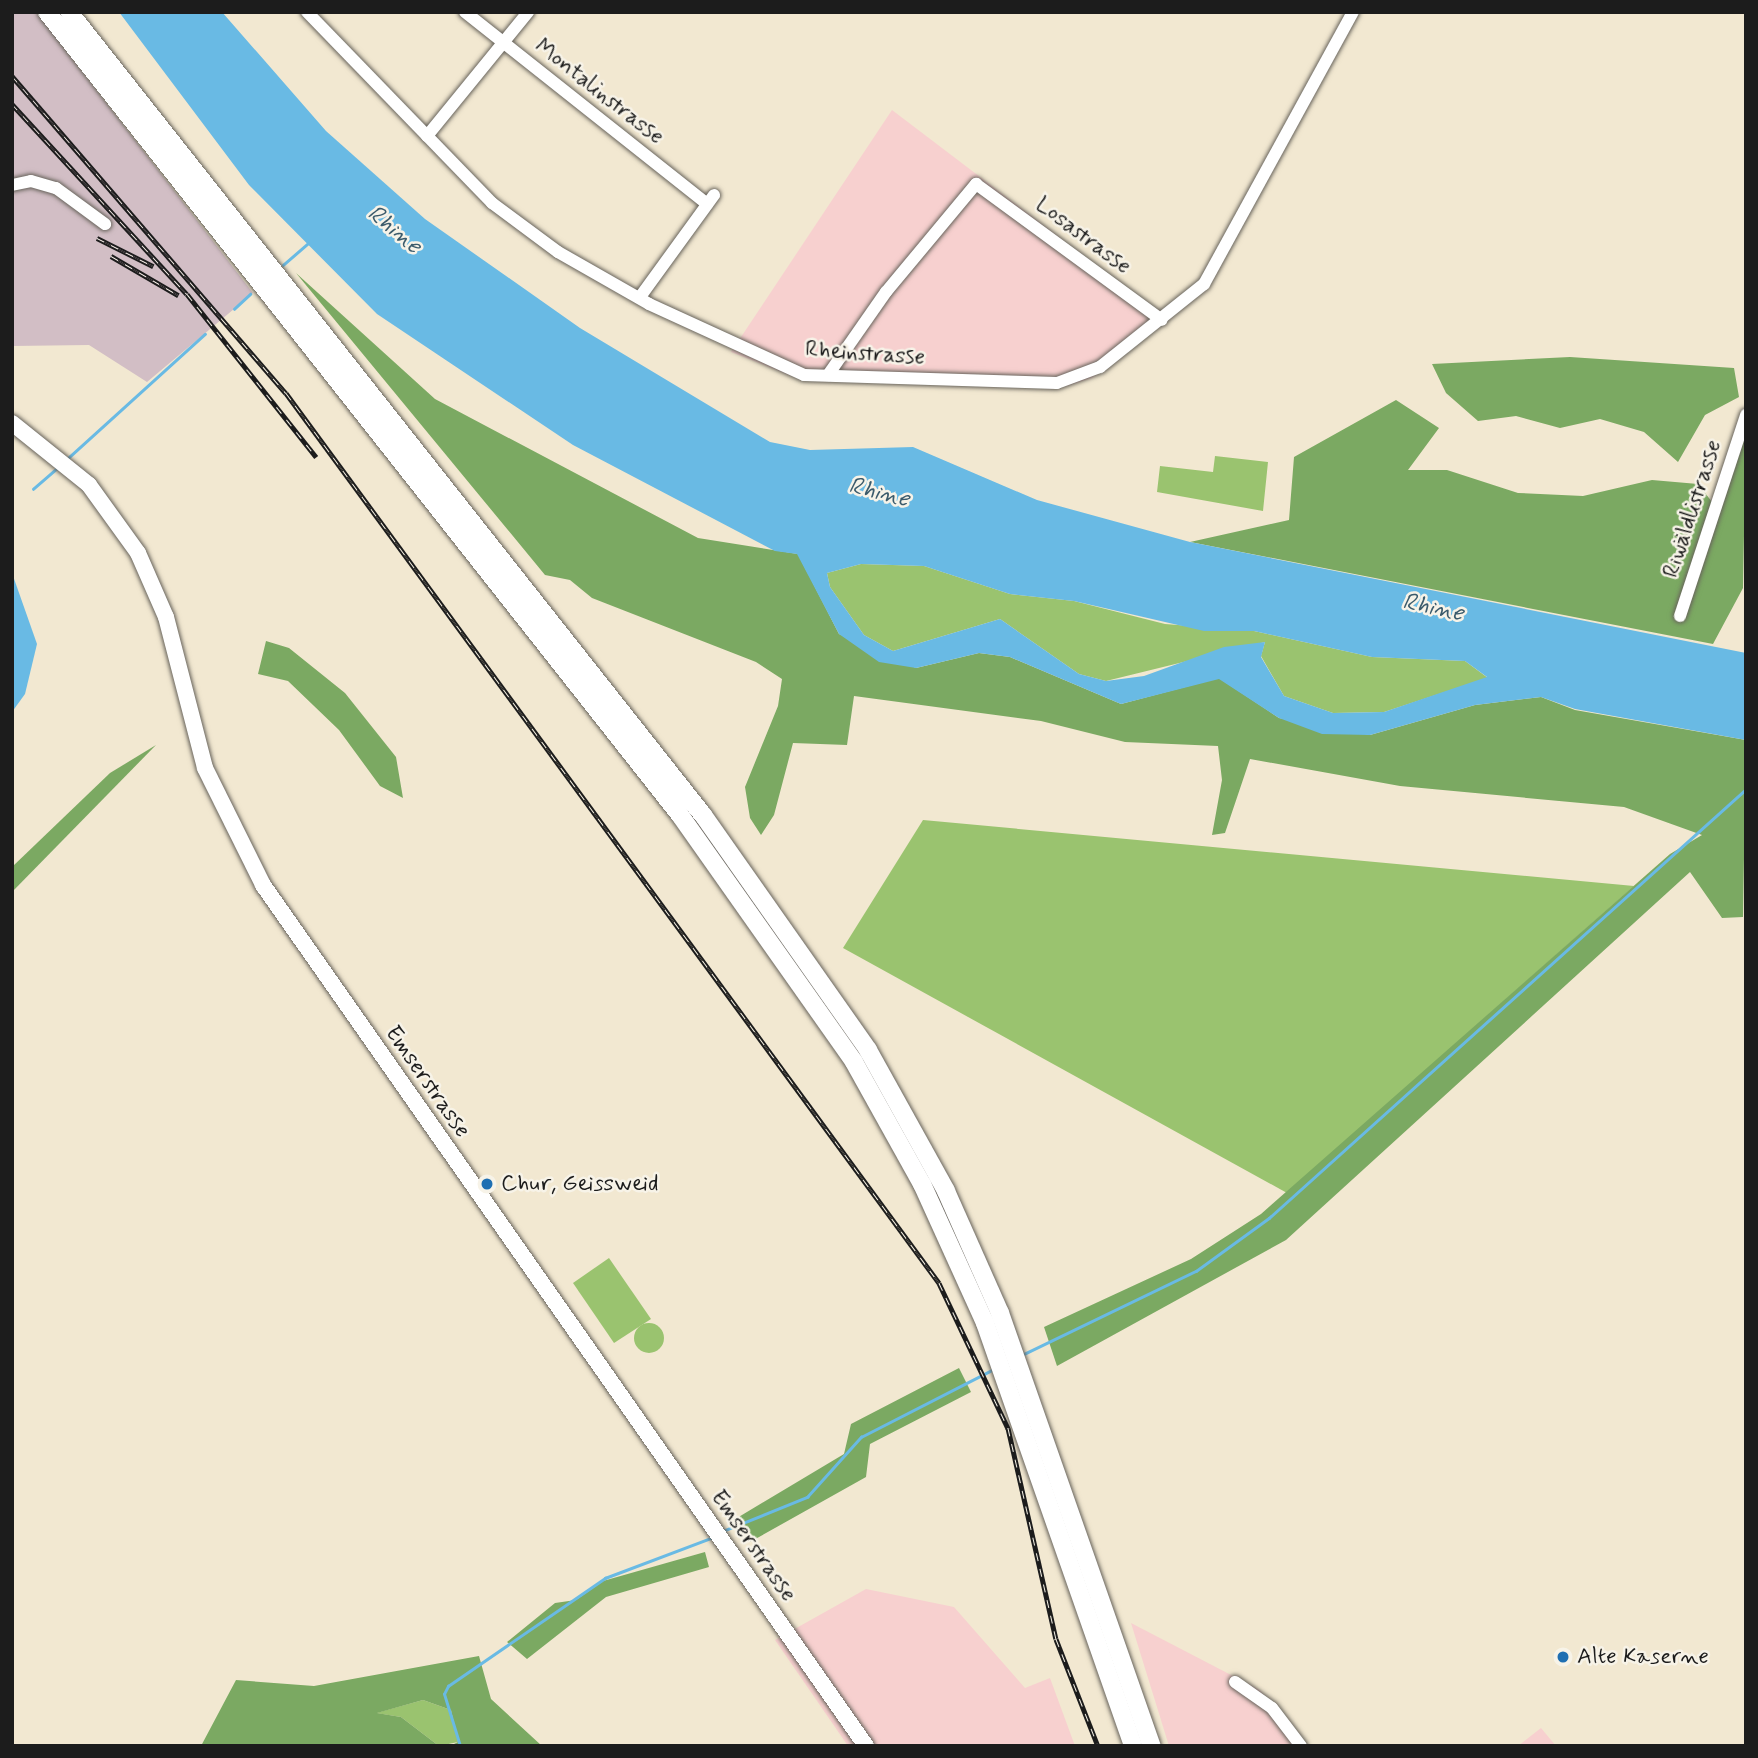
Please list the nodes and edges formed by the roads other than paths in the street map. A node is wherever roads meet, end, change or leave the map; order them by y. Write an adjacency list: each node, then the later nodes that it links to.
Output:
1 (47, 12): 17 (highway)
2 (69, 12): 17 (highway)
3 (307, 12): 8 (street, Rheinstrasse)
4 (465, 12): 7 (street, Montalinstrasse)
5 (528, 12): 7 (street)
6 (1353, 12): 12 (street, Rheinstrasse)
7 (503, 45): 8 (street); 11 (street, Montalinstrasse)
8 (427, 136): 11 (street, Rheinstrasse)
9 (12, 185): 10 (street)
10 (105, 224)
11 (640, 297): 13 (street, Rheinstrasse)
12 (1161, 320): 13 (street, Rheinstrasse); 13 (street, Losastrasse)
13 (828, 375)
14 (1746, 415): 16 (street, Riwäldlistrasse)
15 (12, 423): 20 (main road, Emserstrasse)
16 (1680, 616)
17 (966, 1256): 18 (highway)
18 (1009, 1361): 21 (highway); 22 (highway)
19 (1235, 1682): 23 (street)
20 (866, 1746)
21 (1133, 1746)
22 (1152, 1746)
23 (1301, 1746)

